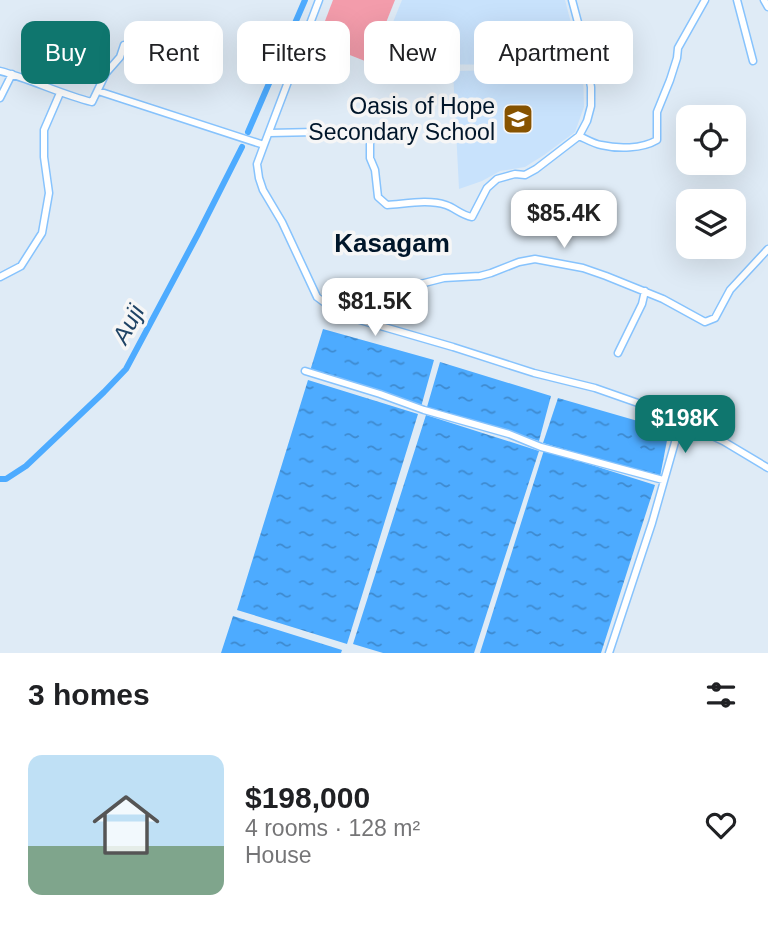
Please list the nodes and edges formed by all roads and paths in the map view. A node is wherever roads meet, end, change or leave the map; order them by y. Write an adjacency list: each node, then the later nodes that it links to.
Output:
1 (319, 0): 14 (street)
2 (572, 0): 15 (street)
3 (705, 0): 15 (street)
4 (737, 0): 8 (street)
5 (764, 0): 6 (street)
6 (768, 7)
7 (124, 45): 11 (street)
8 (753, 61)
9 (0, 71): 10 (street)
10 (12, 74): 12 (street); 13 (street)
11 (98, 91): 12 (street); 16 (street)
12 (60, 93): 18 (street)
13 (0, 98)
14 (269, 132): 15 (street); 16 (street)
15 (579, 136)
16 (264, 145): 20 (street)
17 (768, 249): 19 (street)
18 (0, 277)
19 (645, 291): 20 (street); 21 (street)
20 (355, 318): 23 (street)
21 (618, 353)
22 (305, 371): 25 (street)
23 (681, 421): 24 (street); 25 (street)
24 (768, 468)
25 (663, 480): 26 (street)
26 (609, 653)

